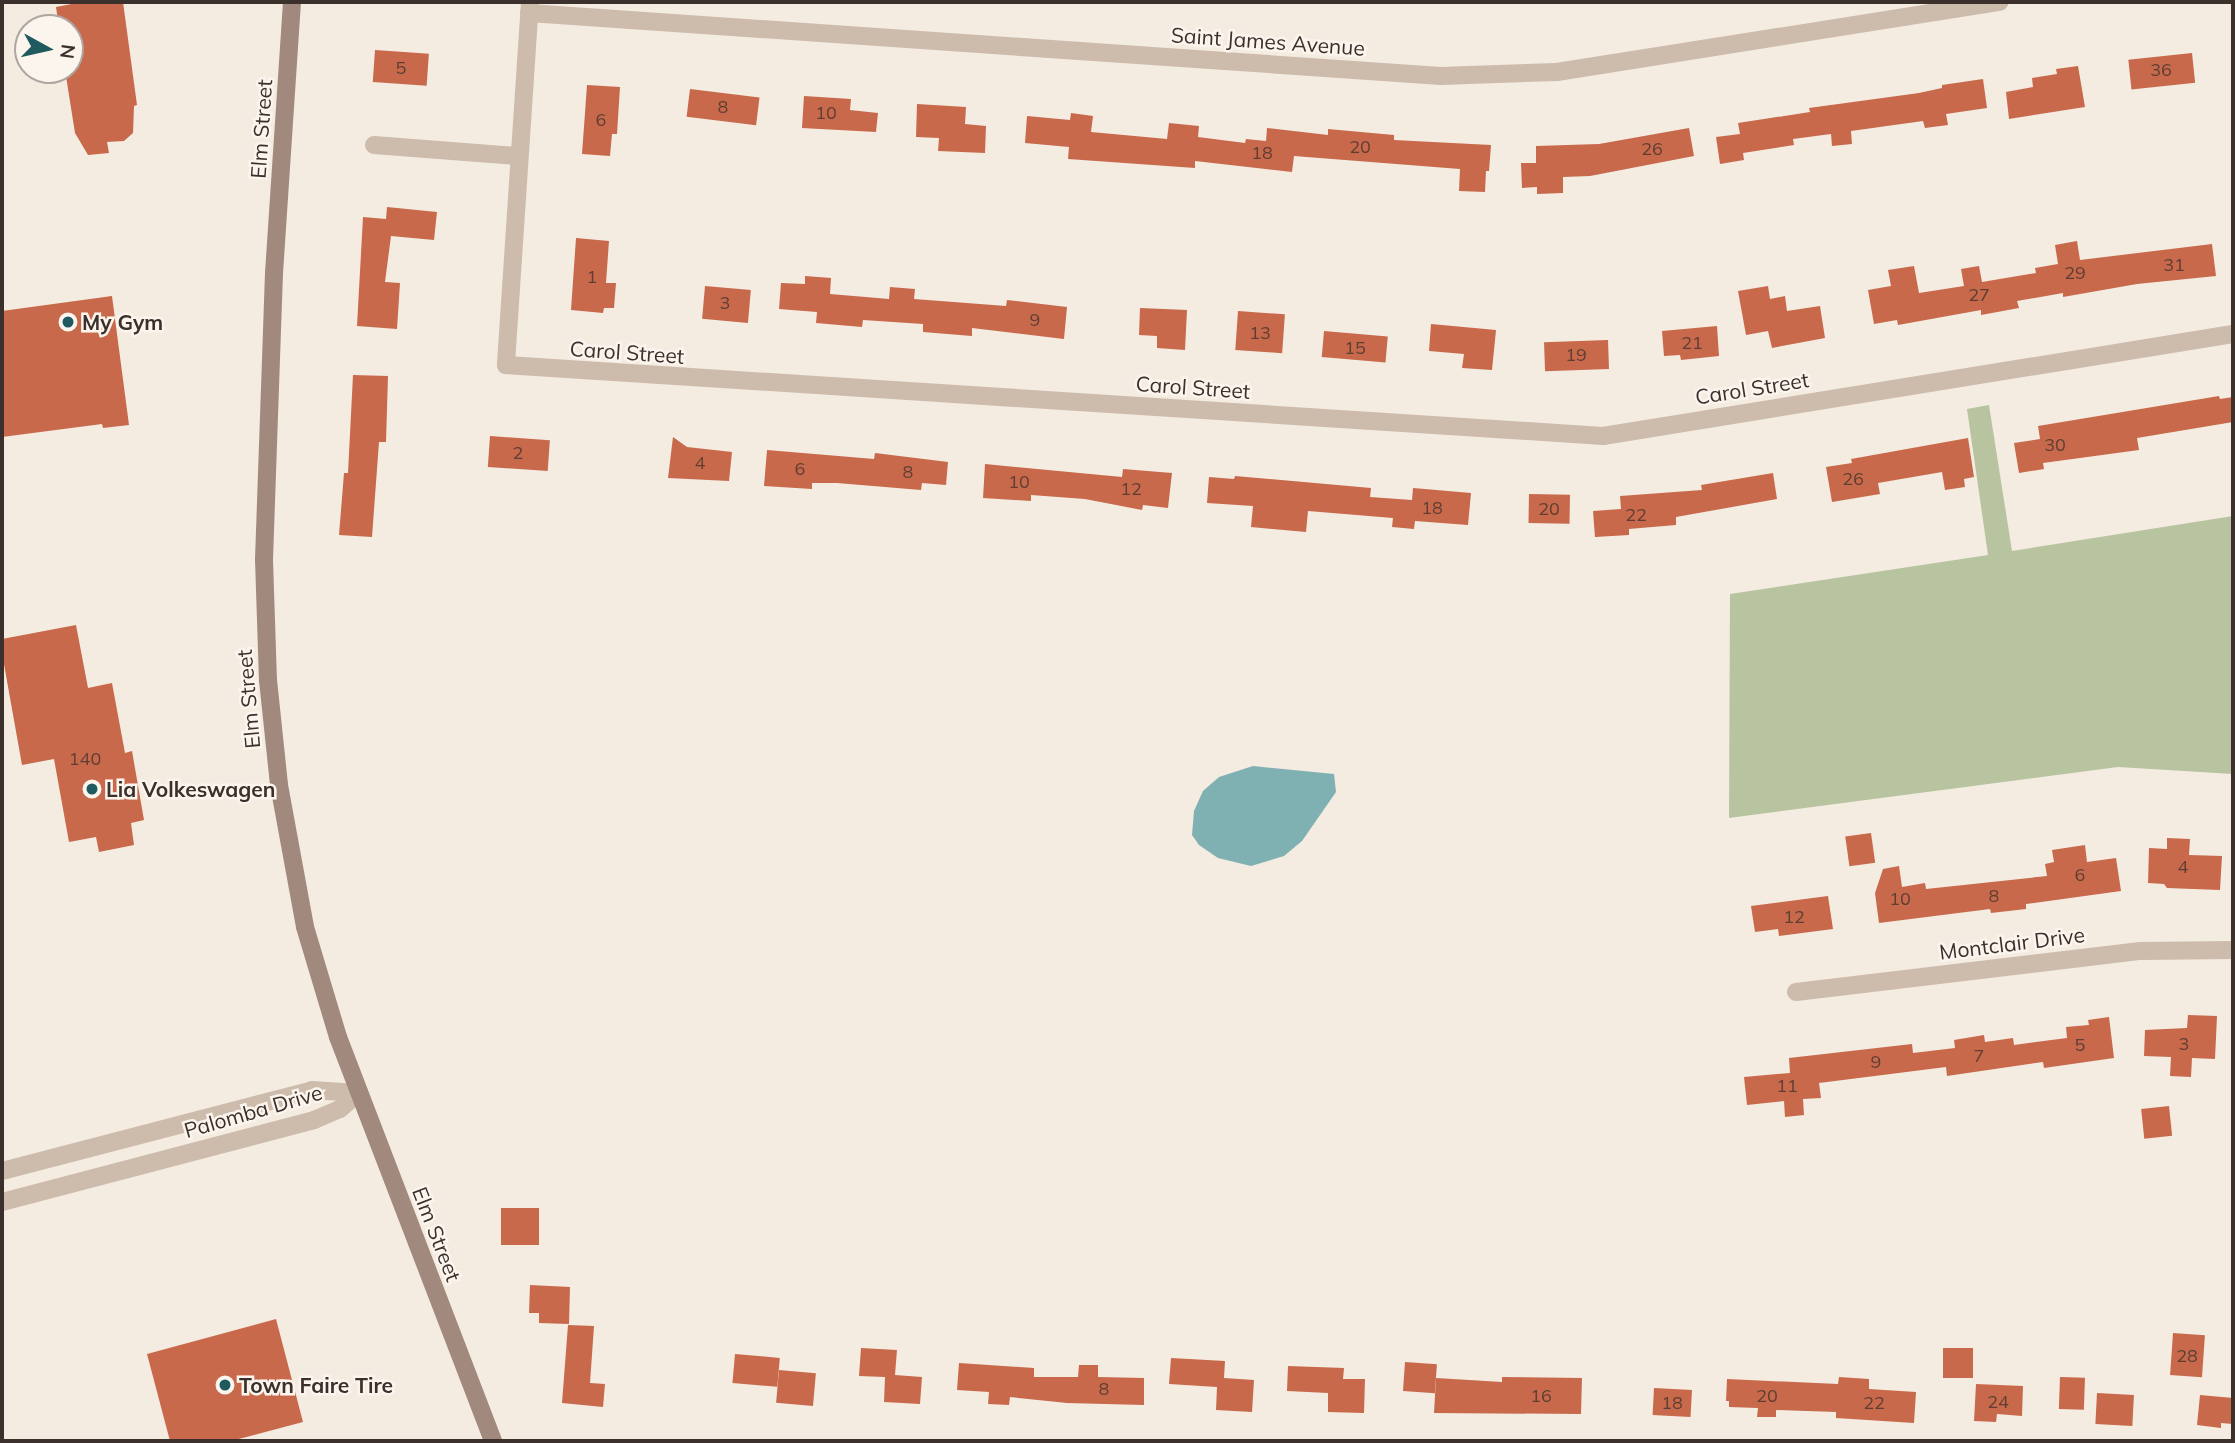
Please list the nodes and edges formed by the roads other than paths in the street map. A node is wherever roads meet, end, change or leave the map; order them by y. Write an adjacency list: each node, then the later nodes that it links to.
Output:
1 (292, 2): 9 (main road, Elm Street)
2 (1999, 2): 3 (street, Saint James Avenue)
3 (530, 7): 5 (street, Carol Street)
4 (374, 145): 5 (street)
5 (518, 156): 6 (street, Carol Street)
6 (2233, 334)
7 (2233, 950): 8 (street, Montclair Drive)
8 (1796, 992)
9 (358, 1093): 10 (street, Palomba Drive); 11 (street, Palomba Drive); 12 (main road, Elm Street)
10 (2, 1171)
11 (2, 1202)
12 (492, 1441)

